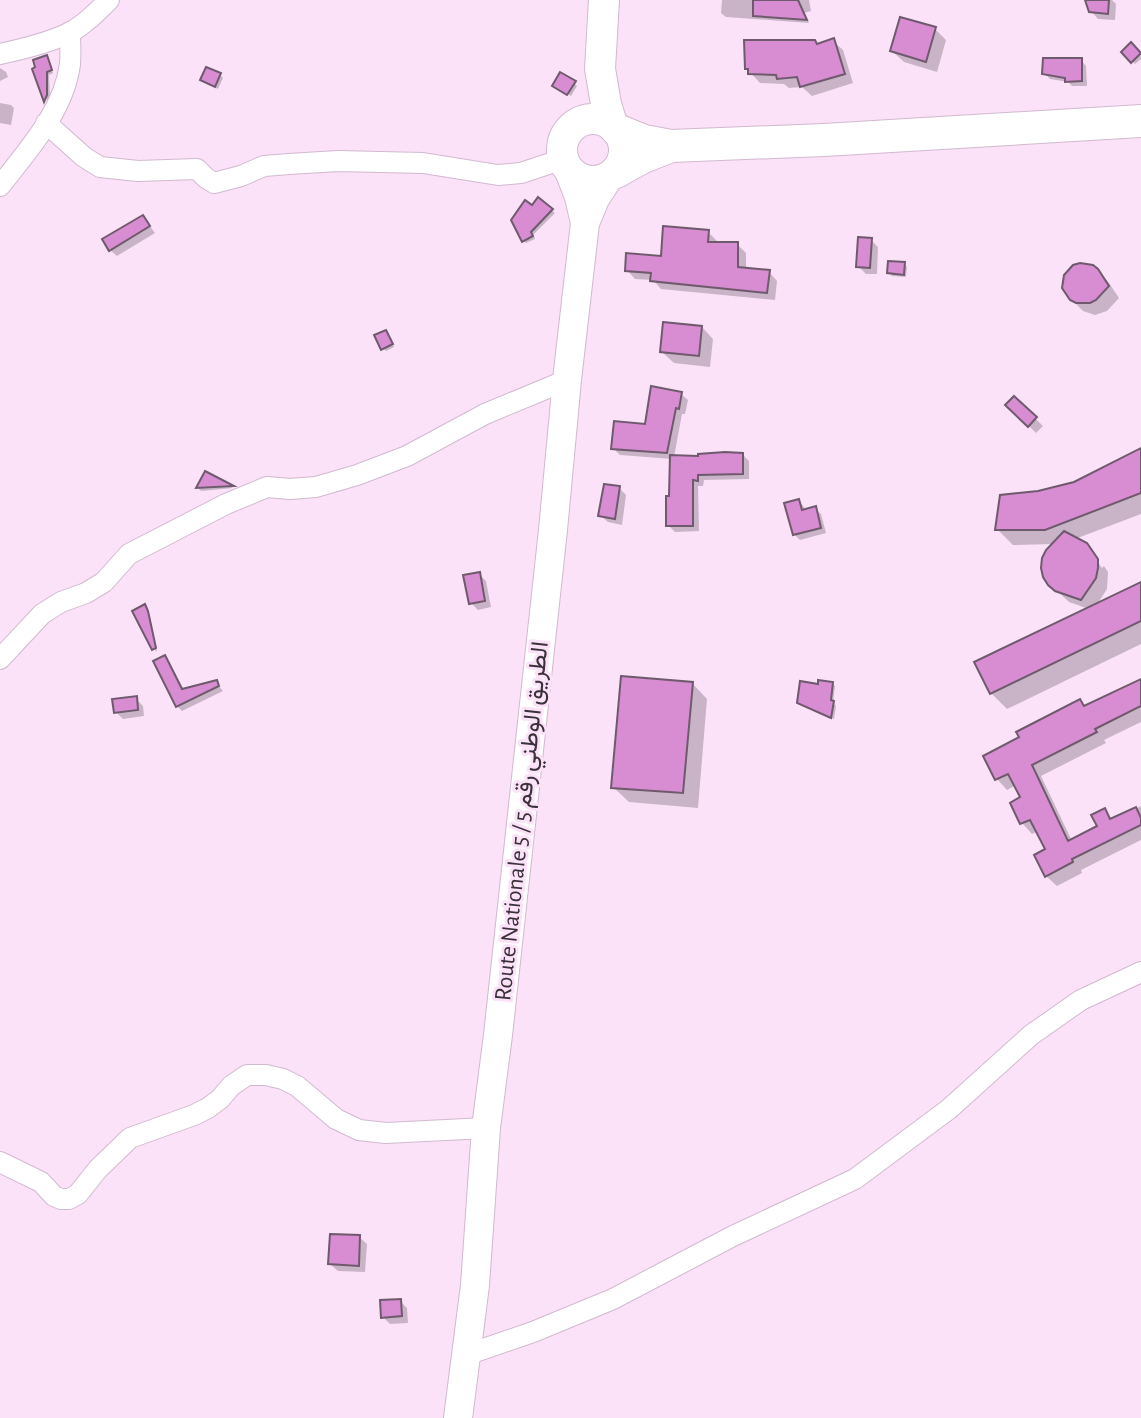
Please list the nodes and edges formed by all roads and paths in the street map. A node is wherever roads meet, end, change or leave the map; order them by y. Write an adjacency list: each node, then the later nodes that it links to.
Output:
1 (109, 0): 3 (street)
2 (604, 0): 5 (main road)
3 (70, 32): 4 (street); 7 (street)
4 (0, 54)
5 (600, 69): 8 (main road); 9 (main road)
6 (1141, 121): 10 (highway)
7 (46, 123): 11 (street); 13 (street)
8 (615, 128): 9 (main road); 10 (highway); 12 (main road)
9 (570, 129): 11 (main road)
10 (671, 146): 12 (highway)
11 (566, 165): 12 (main road); 14 (main road)
12 (613, 174): 14 (main road)
13 (0, 186)
14 (585, 223): 15 (main road, Route Nationale 5 / الطريق الوطني رقم 5)
15 (567, 380): 16 (street); 18 (main road, Route Nationale 5 / الطريق الوطني رقم 5)
16 (0, 659)
17 (1141, 972): 20 (street)
18 (486, 1128): 19 (street); 20 (main road, Route Nationale 5 / الطريق الوطني رقم 5)
19 (0, 1162)
20 (466, 1355): 21 (main road, Route Nationale 5 / الطريق الوطني رقم 5)
21 (458, 1418)

